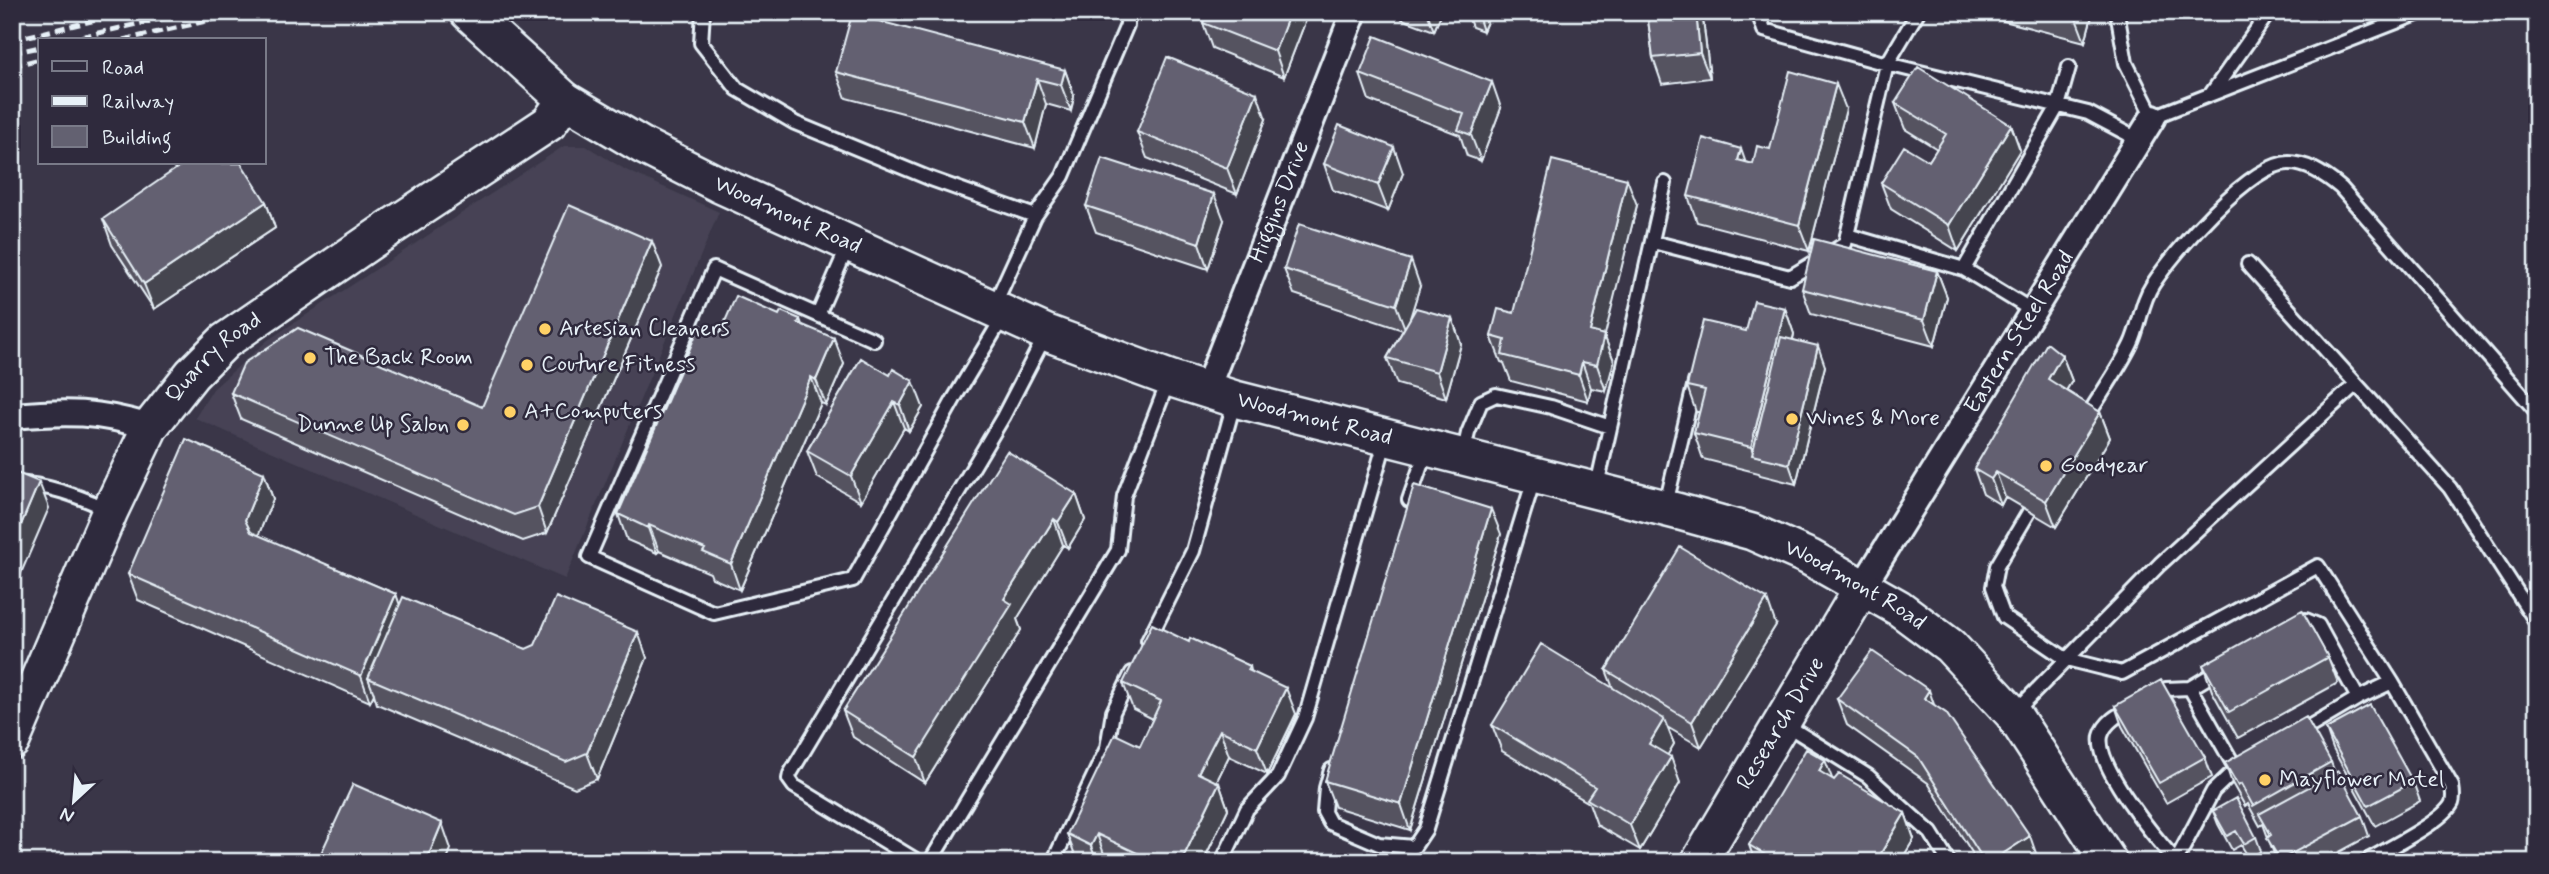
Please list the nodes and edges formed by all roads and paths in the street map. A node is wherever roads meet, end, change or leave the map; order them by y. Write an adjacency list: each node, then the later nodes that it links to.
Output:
1 (468, 12): 13 (main road, Woodmont Road)
2 (703, 12): 18 (lane)
3 (1127, 12): 18 (lane)
4 (1354, 12): 32 (street, Higgins Drive)
5 (1758, 12): 10 (lane)
6 (1918, 12): 10 (lane)
7 (2117, 12): 15 (lane)
8 (2269, 12): 12 (lane)
9 (2421, 12): 12 (lane)
10 (1887, 64): 14 (lane); 19 (lane)
11 (2068, 67): 14 (lane)
12 (2211, 94): 15 (lane)
13 (565, 100): 21 (main road, Woodmont Road); 36 (main road, Quarry Road)
14 (2058, 106): 16 (lane); 23 (lane)
15 (2153, 117): 16 (street, Eastern Steel Road)
16 (2139, 140): 25 (street, Eastern Steel Road)
17 (1665, 183): 20 (lane)
18 (1035, 216): 24 (lane)
19 (1847, 235): 20 (lane); 23 (lane)
20 (1653, 242): 37 (lane)
21 (850, 243): 24 (main road, Woodmont Road); 26 (lane)
22 (2248, 264): 31 (lane)
23 (1964, 269): 25 (lane)
24 (999, 311): 26 (lane); 27 (main road, Woodmont Road)
25 (2033, 311): 48 (street, Eastern Steel Road)
26 (818, 315): 28 (lane)
27 (1047, 333): 30 (main road, Woodmont Road); 64 (lane)
28 (874, 340)
29 (1698, 368): 44 (lane)
30 (1169, 378): 32 (main road, Woodmont Road); 65 (lane)
31 (2356, 385): 49 (lane); 51 (lane)
32 (1221, 395): 38 (main road, Woodmont Road); 66 (lane)
33 (2537, 412): 35 (lane)
34 (12, 416): 36 (street)
35 (2084, 422)
36 (150, 427): 45 (main road, Quarry Road)
37 (1610, 427): 40 (lane); 43 (lane)
38 (1387, 437): 39 (main road, Woodmont Road); 67 (lane)
39 (1428, 448): 40 (main road, Woodmont Road); 46 (lane)
40 (1462, 457): 41 (main road, Woodmont Road)
41 (1535, 475): 43 (main road, Woodmont Road); 61 (lane)
42 (12, 484): 45 (lane)
43 (1595, 490): 44 (main road, Woodmont Road)
44 (1665, 508): 48 (main road, Woodmont Road)
45 (110, 510): 56 (main road, Quarry Road)
46 (1406, 511)
47 (2029, 512): 51 (lane)
48 (1863, 586): 57 (main road, Woodmont Road); 58 (main road, Research Drive)
49 (2537, 623)
50 (2278, 636): 55 (lane)
51 (2066, 659): 53 (lane); 57 (lane)
52 (2232, 663): 54 (lane)
53 (2392, 682): 55 (lane); 70 (lane)
54 (2189, 688): 63 (lane); 63 (lane)
55 (2358, 698): 60 (lane)
56 (20, 699): 59 (main road, Quarry Road)
57 (2012, 714): 62 (main road, Woodmont Road)
58 (1782, 723): 68 (main road, Research Drive); 69 (lane)
59 (12, 741)
60 (2281, 743)
61 (1333, 762)
62 (2104, 860)
63 (2176, 861)
64 (919, 862)
65 (930, 862)
66 (1053, 862)
67 (1222, 862)
68 (1699, 862)
69 (1950, 862)
70 (2365, 862)

